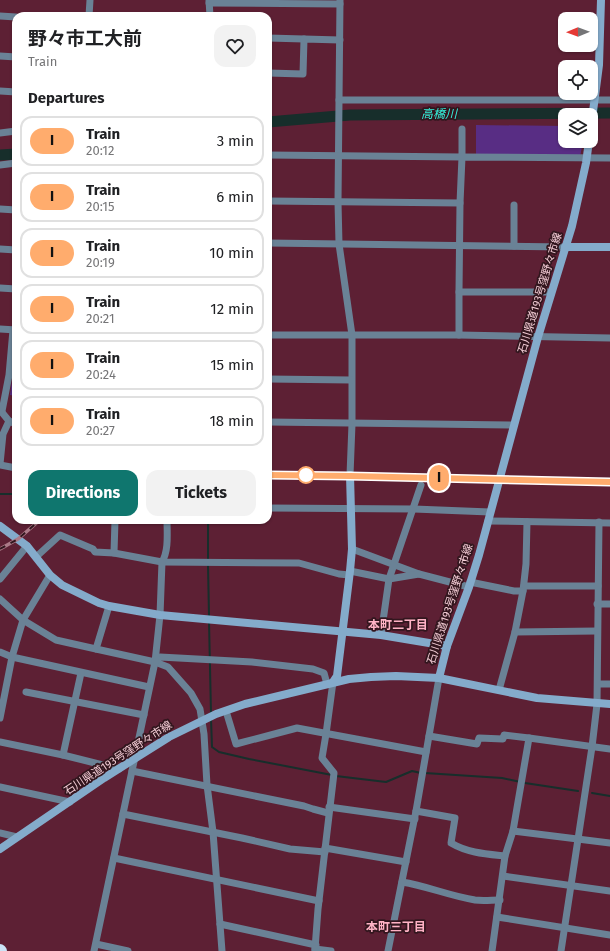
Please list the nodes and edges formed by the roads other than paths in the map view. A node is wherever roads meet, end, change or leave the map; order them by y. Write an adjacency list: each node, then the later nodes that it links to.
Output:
1 (90, 0): 5 (street)
2 (601, 0): 19 (main road)
3 (209, 1): 4 (street); 6 (street)
4 (340, 2): 11 (street)
5 (90, 12)
6 (210, 12)
7 (0, 16): 8 (street)
8 (12, 17)
9 (272, 38): 10 (street)
10 (304, 39): 11 (street); 14 (street)
11 (340, 40): 17 (street)
12 (0, 56): 13 (street)
13 (12, 57)
14 (272, 73)
15 (0, 91): 16 (street)
16 (12, 92)
17 (339, 100): 19 (street); 26 (street)
18 (610, 100): 19 (street)
19 (595, 101): 20 (main road)
20 (594, 108)
21 (462, 129): 27 (street)
22 (12, 132): 23 (street)
23 (0, 133)
24 (588, 148): 28 (main road, 石川県道193号窪野々市線)
25 (272, 155): 26 (street)
26 (338, 156): 27 (street); 33 (street)
27 (462, 157): 28 (street); 34 (street)
28 (586, 158): 29 (street); 42 (main road, 石川県道193号窪野々市線)
29 (610, 158)
30 (12, 164): 31 (street)
31 (0, 165)
32 (272, 201): 33 (street)
33 (338, 202): 34 (street); 39 (street)
34 (460, 203): 40 (street)
35 (514, 205): 41 (street)
36 (0, 209): 37 (street)
37 (12, 210)
38 (272, 243): 39 (street)
39 (339, 244): 40 (street); 53 (street)
40 (460, 246): 41 (street); 48 (street)
41 (514, 246): 42 (street)
42 (565, 247): 43 (main road); 49 (main road, 石川県道193号窪野々市線)
43 (610, 247)
44 (0, 249): 45 (street)
45 (12, 250)
46 (0, 288): 47 (street)
47 (12, 289)
48 (459, 292): 49 (street); 54 (street)
49 (551, 292): 55 (main road, 石川県道193号窪野々市線)
50 (0, 329): 51 (street)
51 (12, 330)
52 (272, 335): 53 (street)
53 (352, 335): 54 (street); 59 (street)
54 (459, 335): 55 (street)
55 (538, 337): 56 (street); 65 (main road, 石川県道193号窪野々市線)
56 (610, 338)
57 (12, 352): 60 (street)
58 (272, 379): 59 (street)
59 (352, 380): 64 (street)
60 (1, 410): 61 (street)
61 (12, 422)
62 (272, 422): 64 (street)
63 (12, 424): 66 (street)
64 (352, 424): 65 (street); 68 (street)
65 (514, 425): 73 (main road, 石川県道193号窪野々市線)
66 (0, 464): 67 (street)
67 (12, 467)
68 (350, 476): 71 (main road)
69 (421, 485): 72 (street)
70 (272, 508): 71 (street)
71 (351, 509): 72 (street); 81 (main road)
72 (414, 509): 73 (street); 85 (street)
73 (489, 516): 74 (street); 91 (main road, 石川県道193号窪野々市線)
74 (527, 522): 75 (street); 93 (street)
75 (599, 522): 76 (street); 92 (street)
76 (610, 522)
77 (115, 524): 82 (street)
78 (167, 524): 84 (street)
79 (0, 526): 80 (main road)
80 (27, 546): 83 (main road); 89 (street)
81 (352, 549): 85 (street); 86 (main road)
82 (114, 553): 83 (street); 84 (street)
83 (36, 557): 88 (main road)
84 (162, 562): 86 (street); 98 (street)
85 (394, 564): 87 (street); 90 (street)
86 (350, 573): 90 (street); 100 (main road)
87 (419, 574): 90 (street); 91 (street)
88 (50, 576): 97 (main road); 99 (street)
89 (0, 579)
90 (389, 579): 103 (street)
91 (470, 584): 93 (street); 104 (main road, 石川県道193号窪野々市線)
92 (598, 586): 93 (street); 95 (street)
93 (524, 588): 102 (street)
94 (0, 599): 99 (street)
95 (597, 604): 96 (street); 101 (street)
96 (610, 604)
97 (109, 606): 98 (main road); 105 (street)
98 (160, 615): 100 (main road); 108 (street)
99 (23, 620): 105 (street); 107 (street)
100 (342, 631): 103 (main road); 111 (main road)
101 (597, 631): 102 (street); 112 (street)
102 (515, 632): 115 (street)
103 (381, 635): 104 (main road)
104 (447, 646): 110 (main road, 石川県道193号窪野々市線)
105 (96, 649): 108 (street)
106 (0, 652): 107 (street)
107 (12, 656): 109 (street); 122 (street)
108 (155, 662): 111 (street); 114 (street); 123 (street)
109 (81, 672): 114 (street); 117 (street)
110 (439, 678): 111 (main road, 石川県道193号窪野々市線); 115 (main road); 125 (street)
111 (330, 683): 120 (main road, 石川県道193号窪野々市線); 124 (street)
112 (598, 684): 113 (street); 118 (street)
113 (610, 684)
114 (149, 687): 121 (street)
115 (499, 690): 118 (main road)
116 (26, 692): 117 (street)
117 (75, 702): 121 (street); 131 (street)
118 (597, 704): 119 (main road); 128 (street)
119 (610, 704)
120 (226, 711): 123 (main road, 石川県道193号窪野々市線); 124 (street)
121 (144, 715): 132 (street)
122 (0, 718)
123 (208, 718): 132 (main road, 石川県道193号窪野々市線); 135 (street)
124 (326, 734): 130 (street); 138 (street)
125 (429, 736): 126 (street); 130 (street)
126 (529, 738): 128 (street); 142 (street)
127 (0, 742): 131 (street)
128 (592, 747): 129 (street); 146 (street)
129 (610, 749)
130 (426, 752): 139 (street)
131 (63, 755): 133 (street)
132 (134, 760): 133 (main road, 石川県道193号窪野々市線); 134 (street)
133 (119, 769): 137 (main road, 石川県道193号窪野々市線)
134 (132, 770): 135 (street); 140 (street)
135 (207, 785): 138 (street); 143 (street)
136 (0, 787): 137 (street)
137 (70, 802): 145 (main road, 石川県道193号窪野々市線)
138 (329, 810): 141 (street); 149 (street)
139 (416, 811): 141 (street); 150 (street)
140 (123, 814): 143 (street); 151 (street)
141 (415, 819): 152 (street)
142 (513, 831): 146 (street); 150 (street)
143 (213, 832): 149 (street); 154 (street)
144 (0, 833): 145 (street)
145 (17, 837): 148 (main road, 石川県道193号窪野々市線)
146 (577, 838): 147 (street); 156 (street)
147 (610, 843)
148 (0, 850)
149 (325, 850): 152 (street); 159 (street)
150 (505, 856): 153 (street)
151 (114, 858): 154 (street); 164 (street)
152 (406, 862): 155 (street)
153 (503, 876): 156 (street); 158 (street)
154 (217, 878): 159 (street); 161 (street)
155 (402, 882): 158 (street); 169 (street)
156 (571, 886): 157 (street); 162 (street)
157 (610, 891)
158 (500, 900): 160 (street)
159 (319, 901): 165 (street)
160 (497, 917): 162 (street); 170 (street)
161 (220, 924): 165 (street); 167 (street)
162 (564, 928): 163 (street); 171 (street)
163 (610, 935)
164 (95, 948): 166 (street)
165 (315, 948): 168 (street)
166 (128, 951)
167 (222, 951)
168 (331, 951)
169 (388, 951)
170 (492, 951)
171 (561, 951)

